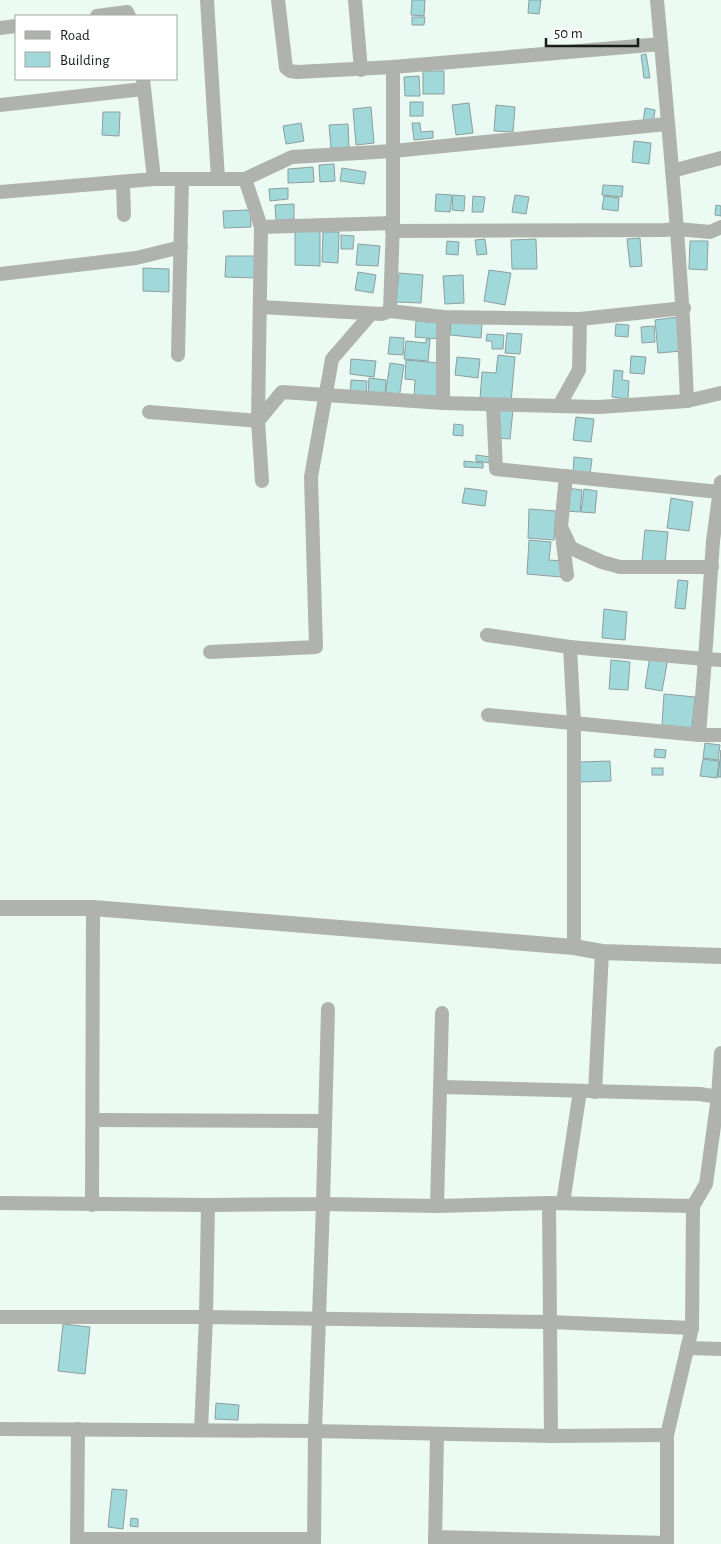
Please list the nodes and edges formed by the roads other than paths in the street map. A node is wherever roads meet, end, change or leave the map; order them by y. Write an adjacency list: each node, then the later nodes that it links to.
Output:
1 (207, 0): 18 (street)
2 (278, 0): 11 (street)
3 (355, 0): 11 (street)
4 (658, 0): 9 (street)
5 (126, 9): 6 (street)
6 (101, 15)
7 (15, 26): 8 (street)
8 (0, 28)
9 (661, 44): 10 (street); 14 (street)
10 (392, 67): 11 (street); 15 (street)
11 (360, 70)
12 (143, 84): 13 (street); 20 (street)
13 (0, 105)
14 (667, 124): 15 (street); 17 (street)
15 (393, 151): 19 (street); 27 (street)
16 (721, 158): 17 (street)
17 (672, 171): 28 (street)
18 (218, 178): 19 (street); 21 (street)
19 (245, 178): 26 (street)
20 (154, 179): 21 (street); 22 (street)
21 (182, 179): 29 (street)
22 (123, 182): 23 (street); 24 (street)
23 (0, 192)
24 (124, 215)
25 (721, 226): 28 (street)
26 (261, 227): 27 (street); 31 (street)
27 (392, 227): 28 (street); 33 (street)
28 (678, 229): 32 (street)
29 (181, 247): 30 (street); 37 (street)
30 (0, 274)
31 (261, 307): 34 (street); 45 (street)
32 (684, 308): 36 (street); 40 (street)
33 (390, 311): 34 (street); 35 (street)
34 (371, 314): 39 (street)
35 (443, 317): 36 (street); 41 (street)
36 (580, 319): 43 (street)
37 (178, 355)
38 (721, 393): 40 (street)
39 (326, 395): 41 (street); 45 (street); 55 (street)
40 (687, 401): 43 (street)
41 (443, 403): 42 (street)
42 (493, 405): 43 (street); 46 (street)
43 (559, 406)
44 (149, 412): 45 (street)
45 (258, 421): 47 (street)
46 (566, 476): 48 (street); 49 (street)
47 (262, 481)
48 (720, 487): 50 (street)
49 (560, 527): 51 (street); 52 (street)
50 (717, 542): 51 (street)
51 (712, 567): 56 (street)
52 (567, 575)
53 (487, 635): 54 (street)
54 (570, 647): 56 (street); 59 (street)
55 (210, 652)
56 (705, 658): 57 (street); 60 (street)
57 (721, 660)
58 (488, 715): 59 (street)
59 (574, 723): 60 (street); 64 (street)
60 (699, 735): 61 (street)
61 (721, 735)
62 (0, 908): 63 (street)
63 (93, 908): 64 (street); 74 (street)
64 (574, 948): 65 (street)
65 (602, 952): 66 (street); 72 (street)
66 (721, 956)
67 (328, 1009): 75 (street)
68 (442, 1013): 70 (street)
69 (721, 1053): 73 (street)
70 (440, 1087): 71 (street); 81 (street)
71 (580, 1091): 72 (street); 77 (street)
72 (595, 1092): 73 (street)
73 (718, 1098): 82 (street)
74 (92, 1120): 75 (street); 79 (street)
75 (324, 1122): 78 (street)
76 (0, 1203): 79 (street)
77 (556, 1203): 81 (street); 82 (street); 86 (street)
78 (323, 1204): 80 (street); 81 (street); 85 (street)
79 (92, 1205): 80 (street)
80 (208, 1205): 84 (street)
81 (437, 1206)
82 (693, 1206): 87 (street)
83 (0, 1317): 84 (street)
84 (206, 1317): 85 (street); 92 (street)
85 (320, 1318): 86 (street); 93 (street)
86 (550, 1322): 87 (street); 96 (street)
87 (692, 1328): 88 (street)
88 (687, 1348): 89 (street); 95 (street)
89 (721, 1349)
90 (0, 1429): 91 (street)
91 (78, 1429): 92 (street); 99 (street)
92 (201, 1430): 93 (street)
93 (315, 1431): 94 (street); 98 (street)
94 (437, 1434): 96 (street); 97 (street)
95 (667, 1435): 96 (street); 100 (street)
96 (551, 1436)
97 (435, 1540): 100 (street)
98 (314, 1541): 99 (street)
99 (77, 1542)
100 (667, 1543)

